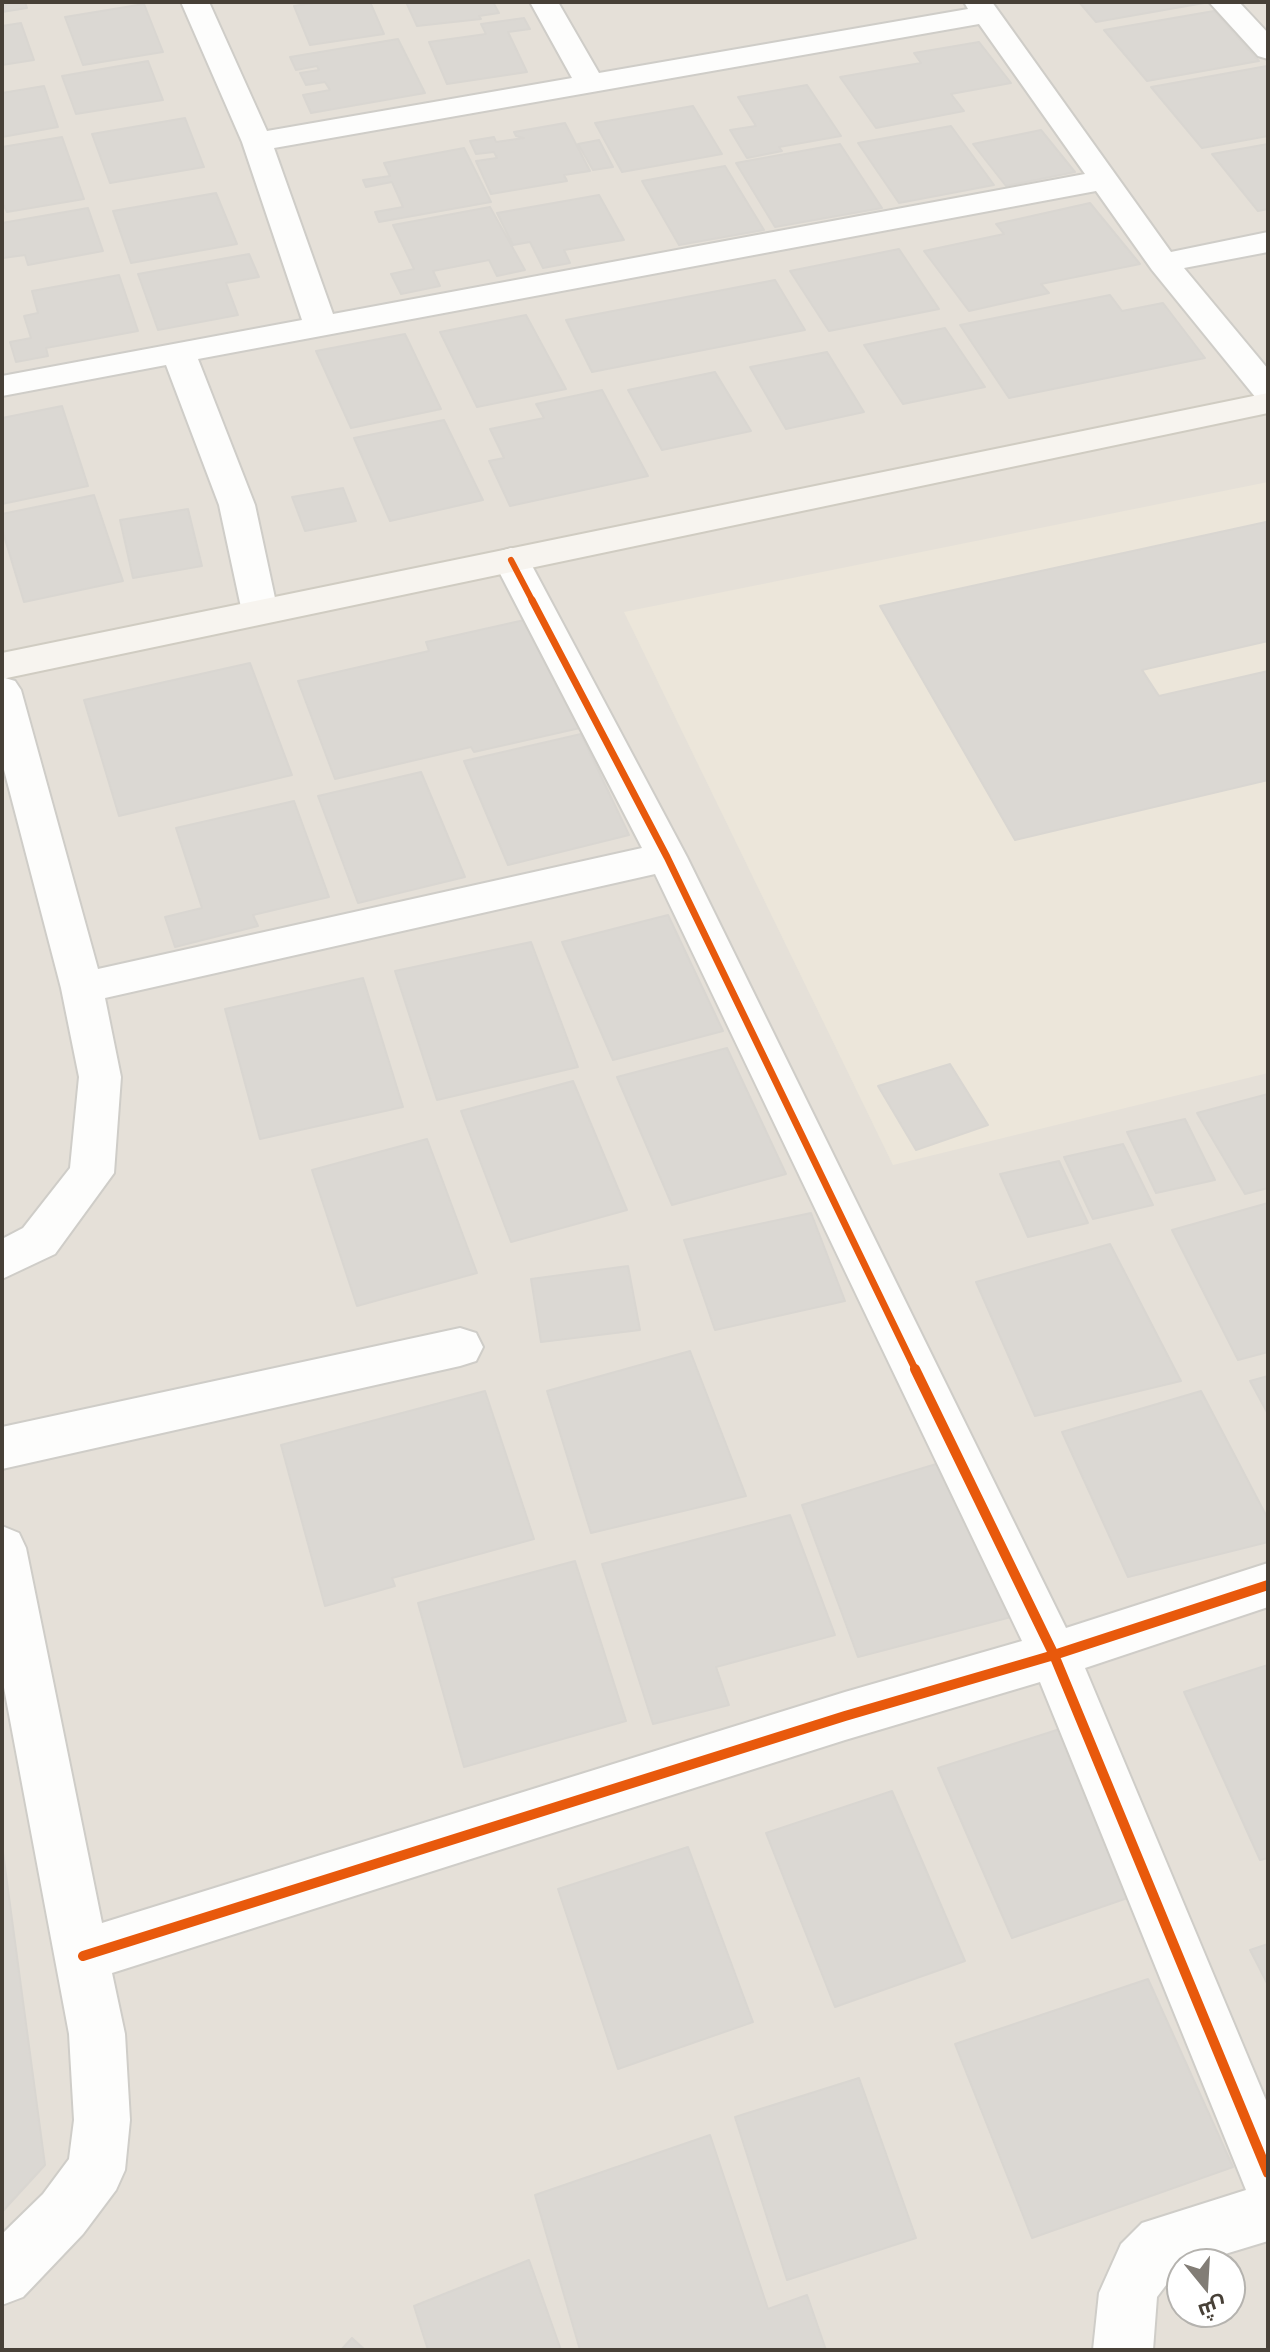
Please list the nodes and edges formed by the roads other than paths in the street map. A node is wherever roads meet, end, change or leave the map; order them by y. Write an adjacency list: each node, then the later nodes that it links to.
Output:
1 (195, 2): 7 (street)
2 (544, 2): 6 (street)
3 (1223, 2): 5 (street)
4 (983, 8): 6 (street); 8 (street)
5 (1268, 50)
6 (590, 83): 7 (street)
7 (257, 142): 11 (street)
8 (1103, 180): 10 (street); 11 (street)
9 (1268, 242): 10 (street)
10 (1163, 263): 14 (street)
11 (320, 325): 12 (street)
12 (178, 352): 13 (street); 17 (street)
13 (2, 386)
14 (1268, 391)
15 (1268, 403): 16 (main road)
16 (511, 560): 17 (main road); 20 (street)
17 (260, 612): 18 (main road)
18 (2, 666)
19 (2, 690): 21 (street)
20 (667, 857): 21 (street); 27 (street)
21 (82, 988): 22 (street)
22 (2, 1261)
23 (460, 1347): 24 (street)
24 (2, 1448)
25 (2, 1548): 28 (street)
26 (1268, 1585): 27 (street)
27 (1054, 1655): 28 (street); 29 (street)
28 (83, 1956): 31 (street)
29 (1268, 2173)
30 (1268, 2212): 32 (street)
31 (2, 2276)
32 (1123, 2350)

